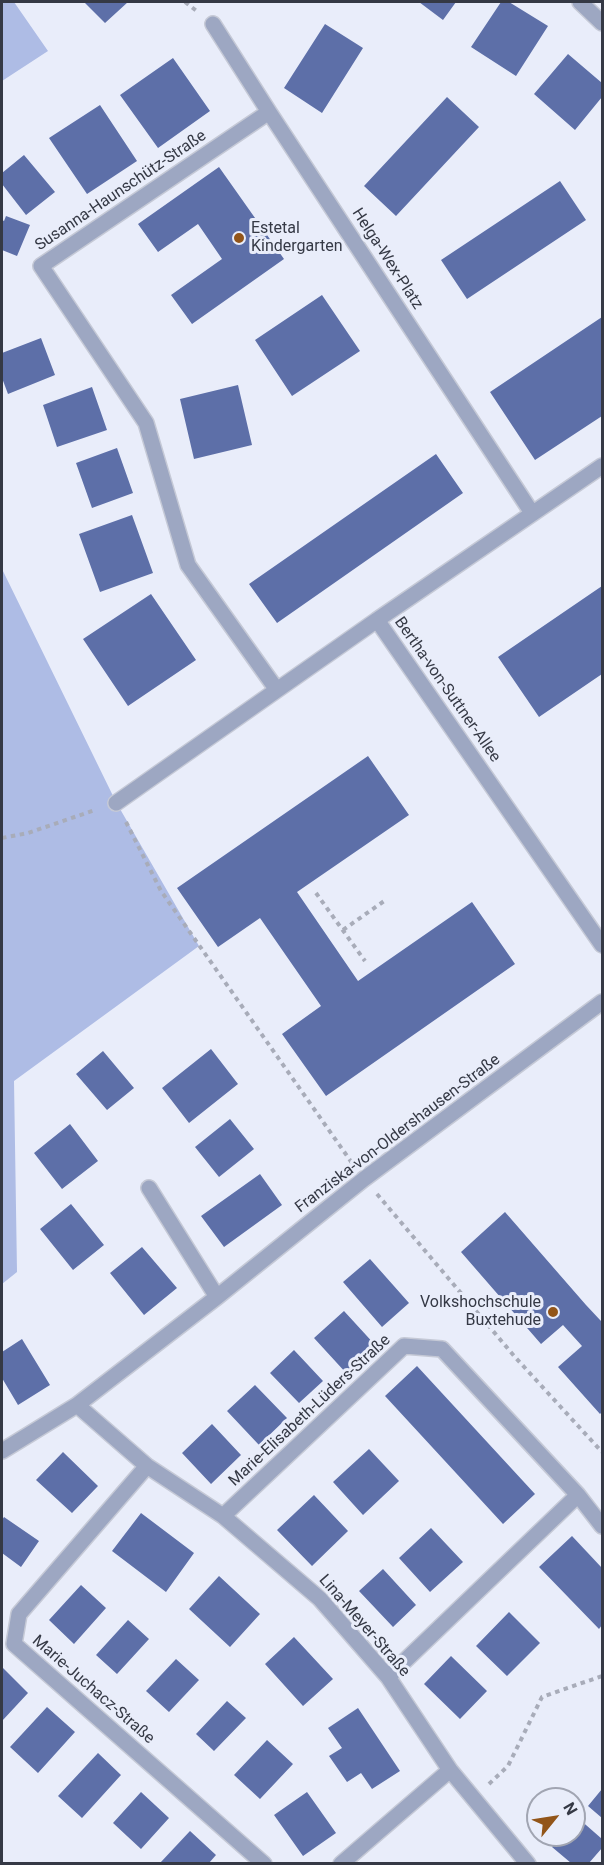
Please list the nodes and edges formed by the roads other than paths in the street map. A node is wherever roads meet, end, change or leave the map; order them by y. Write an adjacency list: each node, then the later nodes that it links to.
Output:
1 (580, 2): 2 (street)
2 (603, 23)
3 (213, 24): 4 (street, Helga-Wex-Platz)
4 (268, 112): 6 (street, Helga-Wex-Platz); 8 (street, Susanna-Haunschütz-Straße)
5 (603, 466): 6 (street, Bertha-von-Suttner-Allee)
6 (532, 513): 7 (street, Bertha-von-Suttner-Allee)
7 (377, 621): 8 (street); 10 (street, Bertha-von-Suttner-Allee)
8 (277, 690): 9 (street)
9 (116, 802)
10 (603, 945)
11 (603, 1002): 13 (street, Franziska-von-Oldershausen-Straße)
12 (148, 1188): 13 (street)
13 (218, 1297): 14 (street, Franziska-von-Oldershausen-Straße)
14 (77, 1405): 15 (street, Franziska-von-Oldershausen-Straße); 16 (street, Lina-Meyer-Straße)
15 (2, 1451)
16 (147, 1467): 18 (street, Lina-Meyer-Straße); 22 (street, Marie-Juchacz-Straße)
17 (578, 1495): 18 (street, Marie-Elisabeth-Lüders-Straße); 19 (street, Marie-Elisabeth-Lüders-Straße); 20 (street)
18 (224, 1516): 20 (street, Lina-Meyer-Straße)
19 (603, 1526)
20 (388, 1677): 21 (street, Lina-Meyer-Straße)
21 (450, 1770): 23 (street); 24 (street, Lina-Meyer-Straße)
22 (264, 1863)
23 (341, 1863)
24 (528, 1863)

